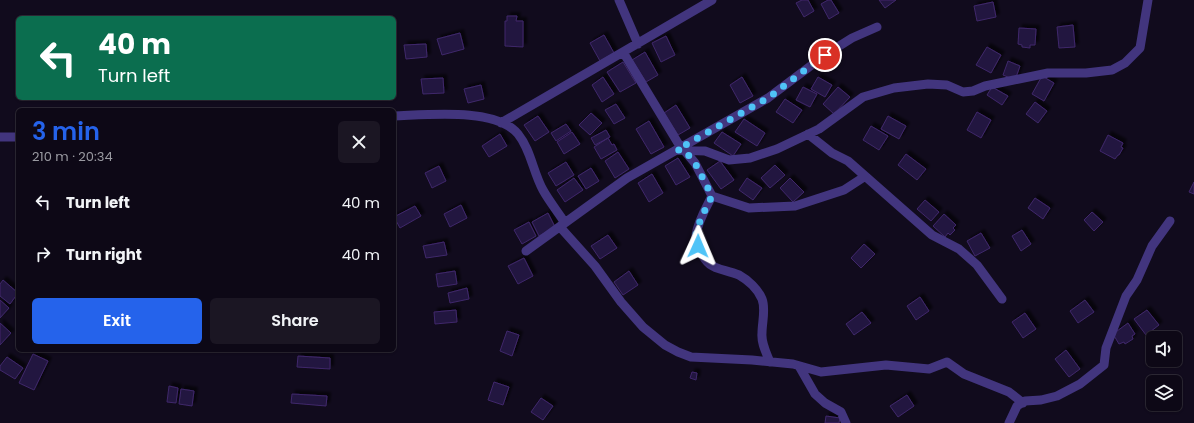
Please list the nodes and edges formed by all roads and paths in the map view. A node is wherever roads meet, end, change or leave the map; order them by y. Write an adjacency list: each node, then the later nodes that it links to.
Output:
1 (619, 0): 5 (street)
2 (712, 0): 5 (street)
3 (1148, 0): 9 (street)
4 (877, 27): 12 (street)
5 (638, 44): 6 (street)
6 (623, 52): 8 (street); 12 (street)
7 (396, 116): 8 (street)
8 (501, 123): 16 (street)
9 (808, 134): 12 (street); 13 (street)
10 (0, 137): 11 (street)
11 (16, 137)
12 (681, 149): 14 (street); 16 (street)
13 (864, 177): 14 (street); 18 (street)
14 (712, 196): 19 (street)
15 (1170, 221): 21 (street)
16 (562, 225): 17 (street); 19 (street)
17 (526, 251)
18 (1002, 299)
19 (770, 362): 20 (street)
20 (799, 366): 21 (street); 22 (street)
21 (1023, 403): 23 (street)
22 (846, 423)
23 (1009, 423)

